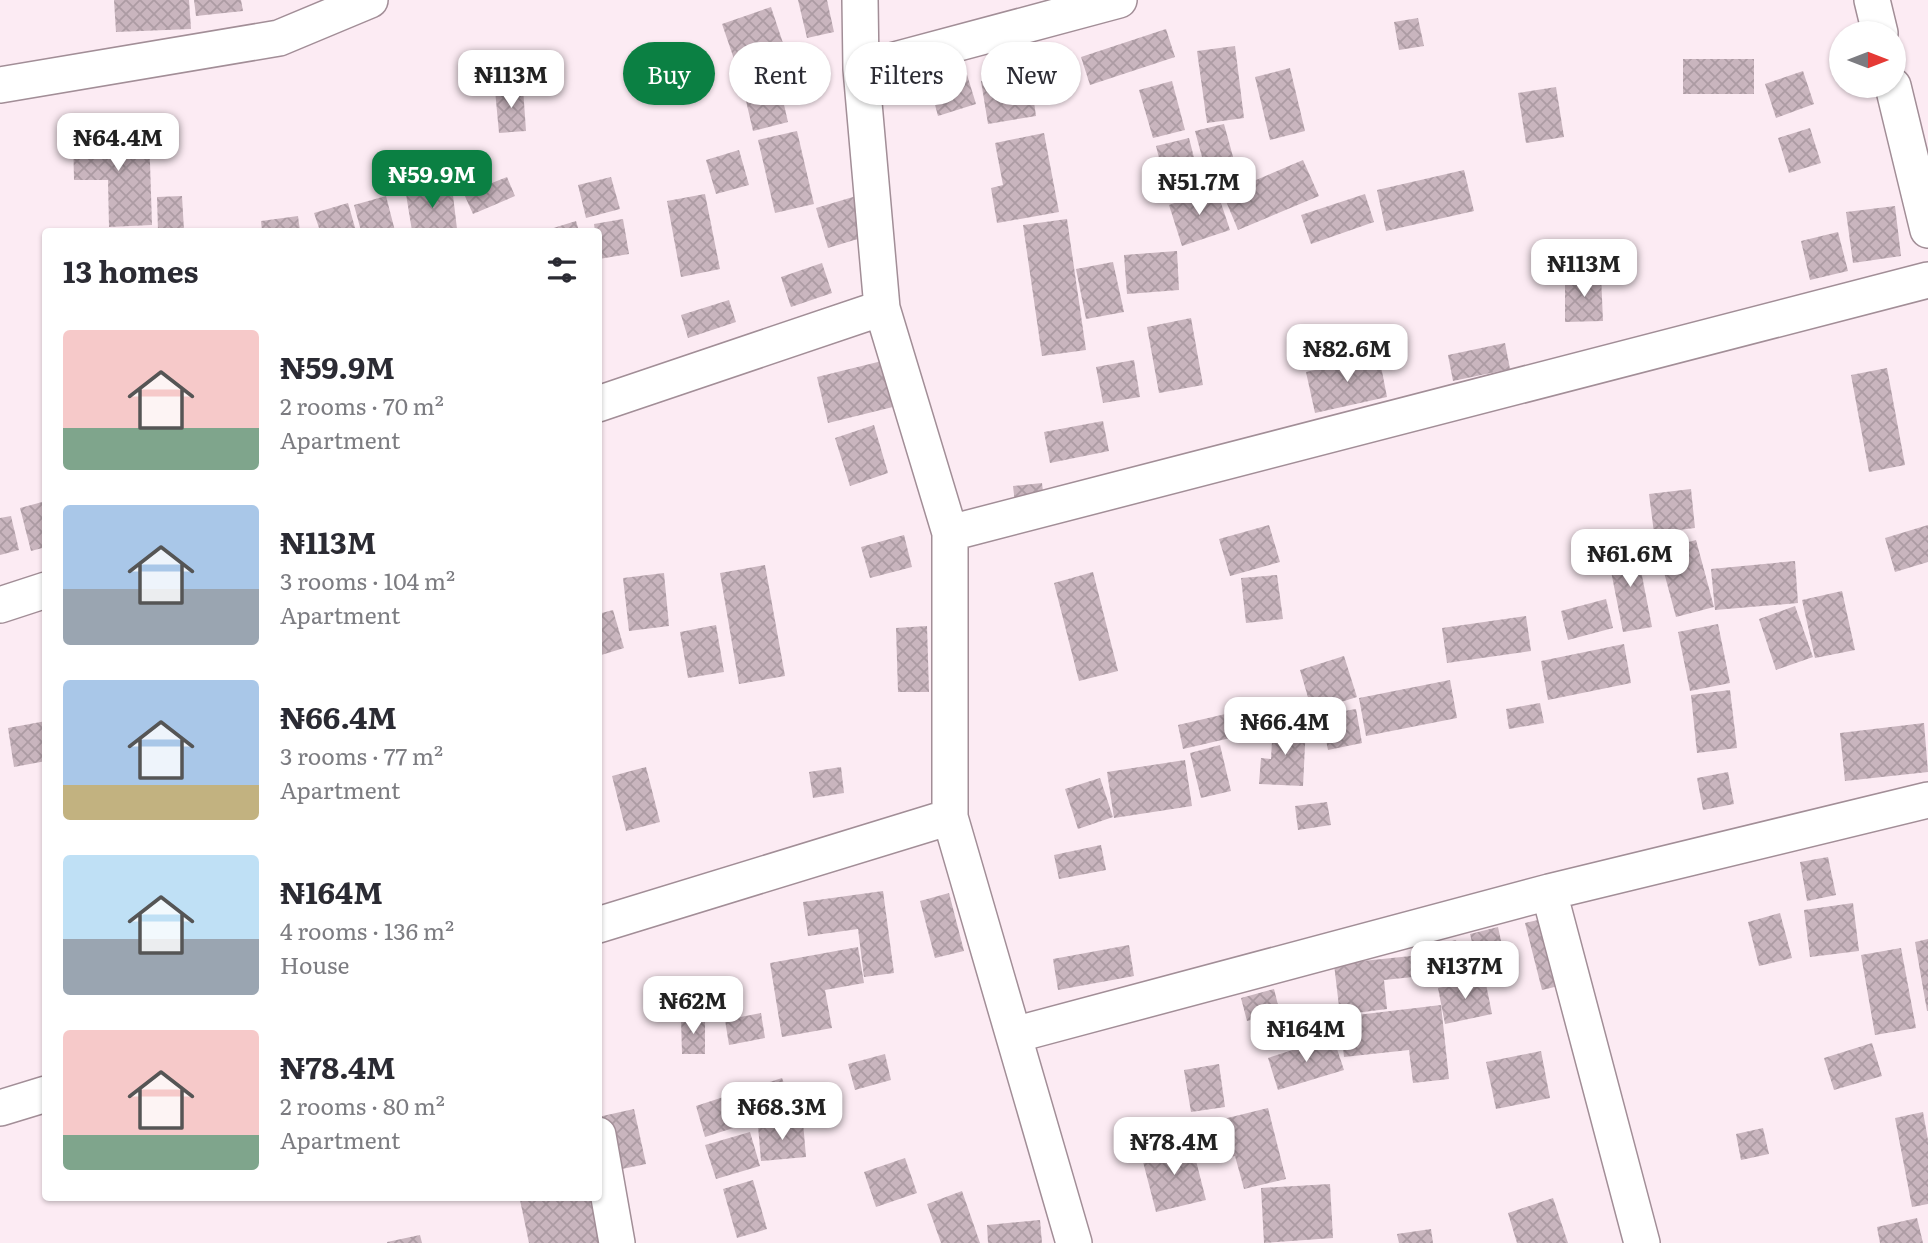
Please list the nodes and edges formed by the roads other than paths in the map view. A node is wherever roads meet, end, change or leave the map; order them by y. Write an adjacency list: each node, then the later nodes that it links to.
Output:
1 (370, 0): 8 (street)
2 (860, 0): 6 (street)
3 (1119, 0): 7 (street)
4 (1872, 0): 5 (street)
5 (1877, 21)
6 (861, 42)
7 (962, 42)
8 (0, 85)
9 (1896, 98): 11 (street)
10 (864, 105): 13 (street)
11 (1928, 230)
12 (1928, 280): 15 (street)
13 (882, 308): 14 (street); 15 (street)
14 (602, 403)
15 (950, 533): 19 (street)
16 (42, 591): 17 (street)
17 (0, 605)
18 (1928, 800): 20 (street)
19 (950, 817): 21 (street); 22 (street)
20 (1549, 892): 22 (street); 28 (street)
21 (602, 924)
22 (1014, 1035): 27 (street)
23 (42, 1095): 24 (street)
24 (0, 1108)
25 (602, 1158): 26 (street)
26 (617, 1243)
27 (1074, 1243)
28 (1642, 1243)

